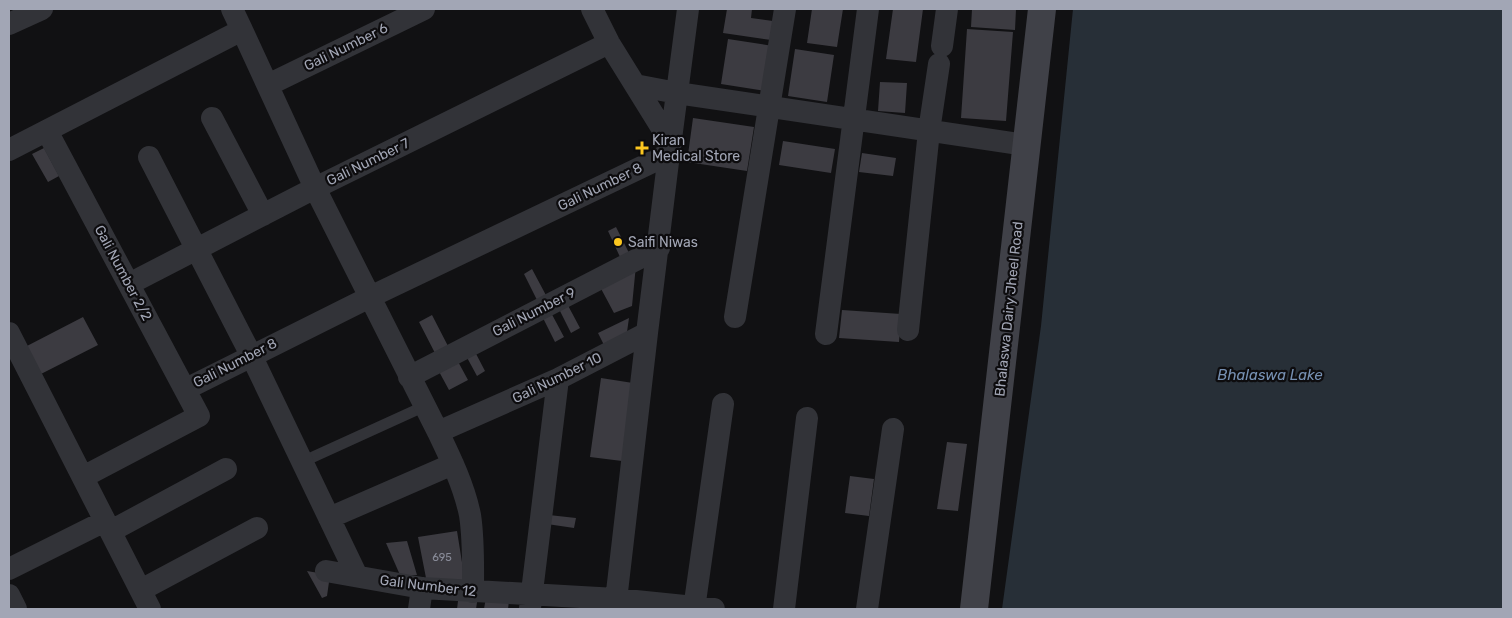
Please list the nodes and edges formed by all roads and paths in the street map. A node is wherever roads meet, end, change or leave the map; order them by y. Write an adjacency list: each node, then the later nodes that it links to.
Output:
1 (42, 9): 10 (street)
2 (232, 9): 11 (street)
3 (424, 9): 13 (street, Gali Number 6)
4 (592, 9): 12 (street)
5 (688, 9): 15 (street)
6 (785, 9): 16 (street)
7 (868, 9): 18 (street)
8 (947, 9): 20 (street)
9 (1042, 9): 21 (street, Bhalaswa Dairy Jheel Road)
10 (9, 24)
11 (242, 30): 13 (street); 19 (street)
12 (609, 43): 14 (street); 25 (street, Gali Number 7)
13 (268, 85): 25 (street)
14 (635, 85): 15 (street); 22 (street)
15 (677, 93): 16 (street); 22 (street)
16 (769, 107): 18 (street); 31 (street)
17 (212, 118): 26 (street)
18 (852, 120): 20 (street); 35 (street)
19 (46, 130): 23 (street); 29 (street, Gali Number 2/2)
20 (929, 131): 21 (street); 32 (street)
21 (1026, 145): 65 (street, Bhalaswa Dairy Jheel Road)
22 (670, 148): 27 (street); 30 (street, Gali Number 8)
23 (9, 150)
24 (148, 157): 28 (street)
25 (315, 188): 26 (street, Gali Number 7); 30 (street)
26 (263, 215): 28 (street, Gali Number 7)
27 (659, 248): 34 (street); 37 (street, Gali Number 9)
28 (198, 249): 29 (street, Gali Number 7); 36 (street)
29 (129, 284): 39 (street, Gali Number 2/2)
30 (370, 297): 36 (street, Gali Number 8); 37 (street)
31 (736, 317)
32 (908, 330)
33 (9, 333): 48 (street)
34 (647, 333): 38 (street, Gali Number 10); 60 (street)
35 (826, 334)
36 (251, 355): 39 (street, Gali Number 8); 45 (street)
37 (409, 377): 41 (street)
38 (558, 379): 44 (street, Gali Number 10); 59 (street)
39 (186, 388): 48 (street, Gali Number 2/2)
40 (723, 404): 61 (street)
41 (425, 406): 44 (street); 45 (lane)
42 (807, 418): 63 (street)
43 (893, 429): 64 (street)
44 (438, 432): 46 (street)
45 (302, 462): 49 (street)
46 (453, 464): 49 (street); 55 (street)
47 (226, 469): 50 (street)
48 (83, 477): 50 (street)
49 (329, 518): 54 (street)
50 (108, 526): 52 (street); 58 (street)
51 (257, 528): 58 (street)
52 (9, 569)
53 (326, 571): 54 (street, Gali Number 12)
54 (357, 576): 57 (street, Gali Number 12)
55 (473, 592): 57 (street, Gali Number 12); 59 (street, Gali Number 12)
56 (9, 595): 62 (street)
57 (420, 599)
58 (146, 600)
59 (531, 601): 60 (street, Gali Number 12)
60 (615, 604): 61 (street, Gali Number 12)
61 (701, 608)
62 (16, 609)
63 (784, 609)
64 (867, 609)
65 (974, 609)

